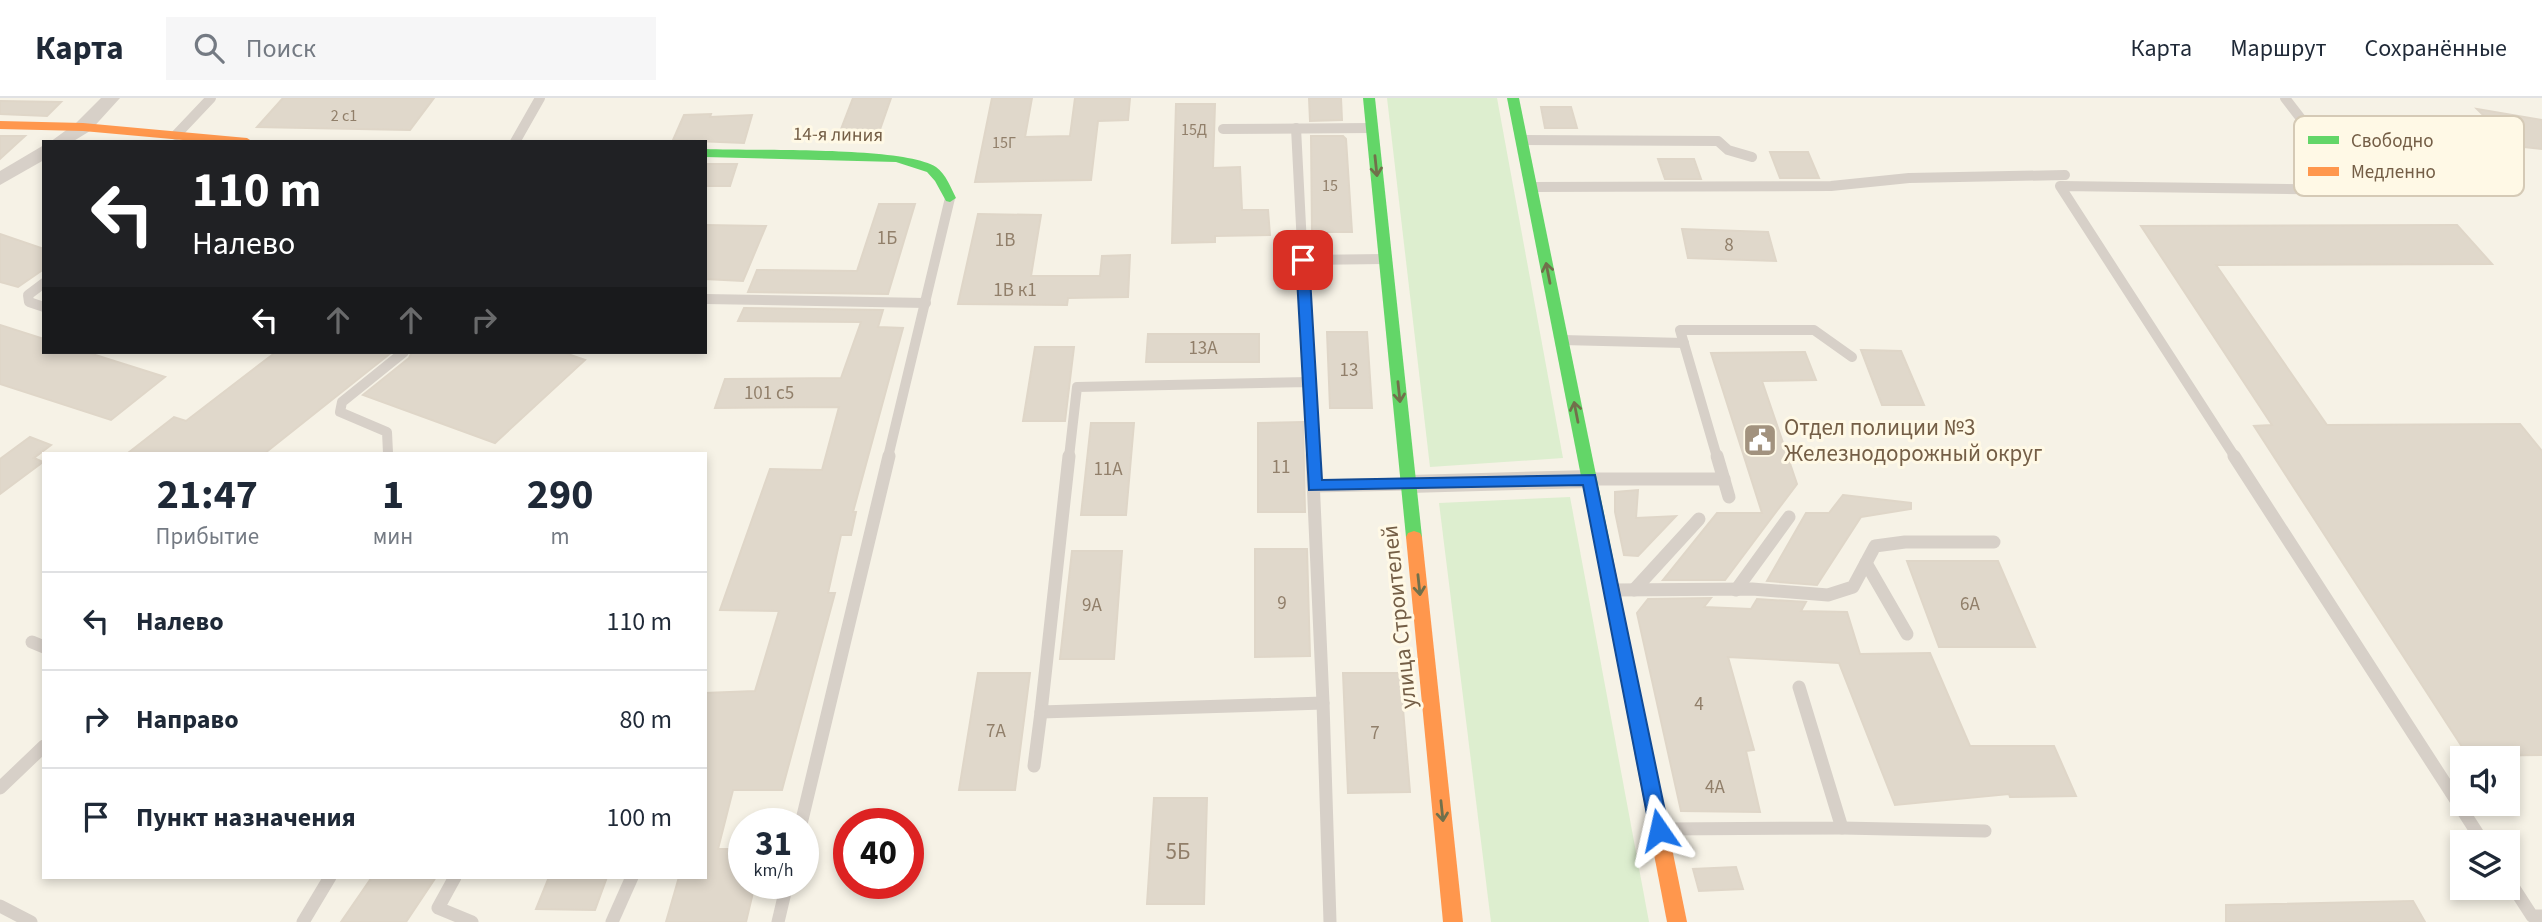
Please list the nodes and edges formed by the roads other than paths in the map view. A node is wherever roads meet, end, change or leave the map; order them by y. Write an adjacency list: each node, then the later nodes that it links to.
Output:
1 (111, 98): 9 (street)
2 (211, 98): 13 (lane)
3 (540, 98): 16 (lane)
4 (1369, 98): 11 (street, улица Строителей)
5 (1513, 98): 17 (street)
6 (2284, 98): 7 (lane)
7 (2298, 116)
8 (0, 125): 9 (street)
9 (83, 127): 13 (street); 14 (street)
10 (1296, 128): 11 (lane); 12 (lane); 27 (lane)
11 (1372, 128): 26 (street, улица Строителей, one-way to 26)
12 (1223, 129)
13 (176, 135): 15 (street)
14 (63, 140)
15 (212, 140)
16 (517, 140)
17 (1521, 140): 20 (lane); 23 (street)
18 (42, 153): 22 (street)
19 (707, 153): 25 (street, 14-я линия)
20 (1752, 157)
21 (2065, 175): 23 (lane)
22 (0, 178)
23 (1531, 187): 32 (street, one-way to 23)
24 (2294, 189): 60 (lane)
25 (950, 198): 30 (lane)
26 (1385, 259): 27 (lane); 40 (street, улица Строителей, one-way to 40)
27 (1303, 260): 36 (lane)
28 (42, 284): 31 (lane)
29 (707, 299): 30 (lane)
30 (926, 303): 57 (lane)
31 (42, 306)
32 (1562, 340): 33 (lane); 38 (street, one-way to 32)
33 (1684, 344): 35 (lane); 39 (lane)
34 (402, 354): 37 (lane)
35 (1852, 357)
36 (1309, 382): 41 (lane); 53 (lane)
37 (388, 452)
38 (1589, 479): 39 (lane); 40 (street); 47 (street)
39 (1724, 479): 42 (lane)
40 (1409, 484): 41 (lane); 75 (street, улица Строителей, one-way to 75)
41 (1314, 486): 52 (lane)
42 (1729, 496)
43 (1789, 517): 49 (lane)
44 (1699, 519): 48 (lane)
45 (1994, 542): 46 (lane)
46 (1866, 563): 49 (lane); 50 (lane)
47 (1612, 590): 48 (lane); 59 (street)
48 (1634, 590): 49 (lane)
49 (1736, 590)
50 (1907, 634)
51 (1799, 687): 58 (lane)
52 (1322, 703): 53 (lane); 74 (lane)
53 (1041, 712): 55 (lane)
54 (42, 748): 56 (lane)
55 (1034, 766)
56 (0, 788)
57 (805, 808)
58 (1842, 828): 59 (lane); 61 (lane)
59 (1659, 830): 76 (street)
60 (2475, 830)
61 (1985, 831)
62 (329, 879): 70 (lane)
63 (454, 879): 71 (lane)
64 (631, 879): 72 (lane)
65 (2520, 898): 68 (lane)
66 (783, 899): 73 (lane)
67 (0, 906): 69 (lane)
68 (2542, 916)
69 (31, 922)
70 (303, 922)
71 (472, 922)
72 (612, 922)
73 (778, 922)
74 (1330, 922)
75 (1453, 922)
76 (1678, 922)

